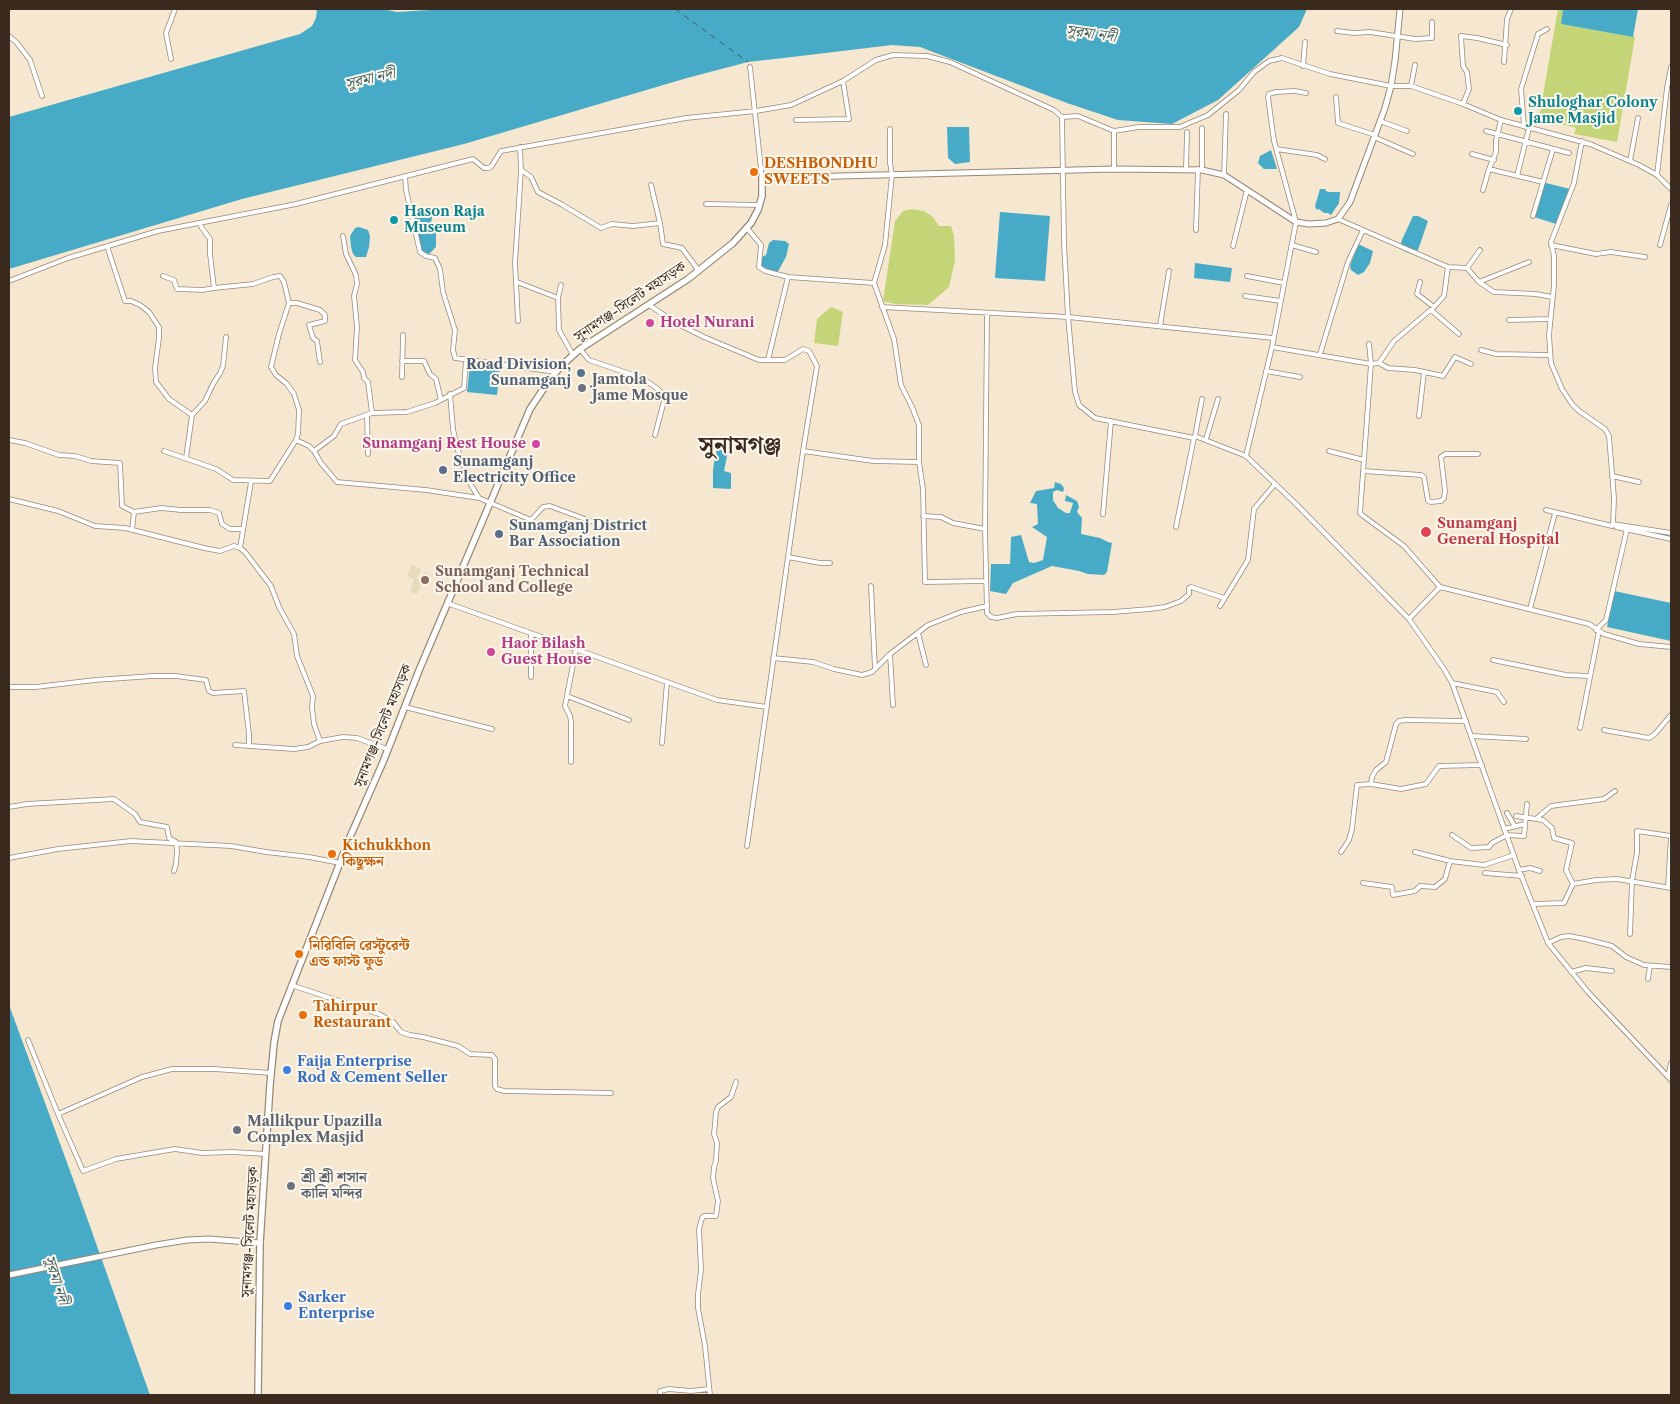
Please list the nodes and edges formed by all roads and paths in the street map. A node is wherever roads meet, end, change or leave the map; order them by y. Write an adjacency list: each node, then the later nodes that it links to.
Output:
1 (175, 9): 11 (street)
2 (1400, 9): 8 (main road)
3 (1511, 9): 10 (street)
4 (1432, 22): 8 (street)
5 (1547, 29): 31 (street)
6 (1337, 31): 8 (street)
7 (9, 36): 21 (street)
8 (1397, 37): 18 (main road)
9 (1305, 42): 14 (street)
10 (1506, 44): 12 (street); 23 (street)
11 (171, 59)
12 (1504, 62)
13 (1415, 65): 19 (street)
14 (1303, 66): 18 (street); 35 (street)
15 (750, 67): 24 (street)
16 (1671, 67): 60 (street)
17 (843, 81): 24 (street); 26 (street); 28 (street)
18 (1391, 86): 19 (street); 30 (main road)
19 (1411, 86): 23 (street)
20 (1306, 93): 44 (street)
21 (42, 96)
22 (1336, 98): 40 (street)
23 (1462, 104): 29 (street)
24 (756, 111): 43 (street); 63 (street)
25 (1226, 114): 59 (street)
26 (1062, 118): 35 (street); 57 (street)
27 (1638, 118): 51 (street)
28 (796, 120)
29 (1501, 120): 31 (street); 39 (street)
30 (1380, 121): 36 (street); 40 (main road)
31 (1524, 126): 33 (street)
32 (1202, 128): 56 (street)
33 (1529, 128): 41 (street); 42 (street)
34 (890, 129): 58 (street)
35 (1114, 131): 55 (street)
36 (1407, 131)
37 (1486, 131): 39 (street)
38 (1187, 132): 52 (street)
39 (1498, 134): 41 (street); 50 (street)
40 (1374, 136): 47 (street); 73 (main road)
41 (1526, 141): 45 (street); 62 (street)
42 (1582, 142): 51 (street); 81 (street)
43 (520, 147): 54 (street); 61 (street)
44 (1276, 149): 49 (street); 75 (street)
45 (1552, 149): 46 (street); 64 (street)
46 (1569, 153)
47 (1413, 154)
48 (1472, 154): 50 (street)
49 (1325, 159)
50 (1494, 160): 53 (street)
51 (1630, 161): 60 (street)
52 (1186, 169): 55 (main road); 56 (main road)
53 (1489, 169): 62 (street); 68 (street)
54 (522, 170): 74 (street); 98 (street)
55 (1114, 170): 57 (main road)
56 (1200, 170): 59 (main road); 78 (street)
57 (1063, 171): 58 (main road); 114 (street)
58 (892, 175): 63 (main road); 102 (street)
59 (1224, 175): 67 (main road)
60 (1657, 175): 66 (street)
61 (405, 176): 76 (street); 130 (street)
62 (1517, 176): 64 (street)
63 (762, 178): 71 (main road, সুনামগঞ্জ-সিলেট মহাসড়ক)
64 (1543, 182): 72 (street)
65 (651, 185): 74 (street)
66 (1671, 189)
67 (1248, 190): 75 (main road); 84 (street)
68 (1483, 190)
69 (706, 204): 71 (street)
70 (1671, 205): 82 (street)
71 (759, 206): 77 (main road, সুনামগঞ্জ-সিলেট মহাসড়ক)
72 (1533, 216)
73 (1338, 219): 75 (main road); 79 (street)
74 (660, 222): 92 (street)
75 (1296, 222): 85 (street)
76 (200, 224): 83 (street); 104 (street)
77 (747, 228): 92 (main road, সুনামগঞ্জ-সিলেট মহাসড়ক); 96 (street)
78 (1196, 230)
79 (1363, 230): 90 (street); 127 (street)
80 (343, 236): 146 (street)
81 (1551, 245): 88 (street); 106 (street)
82 (1660, 245)
83 (107, 246): 97 (street); 147 (street)
84 (1234, 246)
85 (1292, 246): 87 (street); 99 (street)
86 (1480, 250): 91 (street)
87 (1316, 252)
88 (1645, 257)
89 (1529, 262): 101 (street)
90 (1448, 267): 91 (street); 112 (street)
91 (1467, 268): 101 (street)
92 (699, 271): 110 (main road, সুনামগঞ্জ-সিলেট মহাসড়ক)
93 (1169, 271): 118 (street)
94 (163, 276): 104 (street)
95 (1247, 276): 99 (street)
96 (788, 277): 102 (street); 131 (street)
97 (9, 281)
98 (517, 282): 107 (street); 117 (street)
99 (1284, 282): 108 (street)
100 (1420, 282): 112 (street)
101 (1479, 282): 106 (street)
102 (874, 284): 111 (street)
103 (561, 285): 107 (street)
104 (214, 288): 109 (street)
105 (1245, 296): 108 (street)
106 (1552, 297): 115 (street)
107 (558, 298): 128 (street)
108 (1281, 301): 122 (street)
109 (289, 304): 133 (street); 154 (street)
110 (649, 305): 125 (main road, সুনামগঞ্জ-সিলেট মহাসড়ক); 131 (street)
111 (882, 307): 113 (street); 164 (street)
112 (1432, 309): 119 (street); 134 (street)
113 (987, 313): 114 (street); 182 (street)
114 (1068, 317): 118 (street); 149 (street)
115 (1550, 319): 116 (street); 129 (street)
116 (1509, 320)
117 (518, 321)
118 (1160, 326): 122 (street)
119 (1458, 334)
120 (403, 335): 132 (street)
121 (226, 337): 147 (street)
122 (1273, 338): 124 (street)
123 (1369, 344): 135 (street)
124 (1272, 347): 127 (street); 137 (street)
125 (580, 349): 128 (main road, সুনামগঞ্জ-সিলেট মহাসড়ক); 150 (street)
126 (1481, 350): 129 (street)
127 (1320, 354): 135 (street)
128 (573, 355): 138 (main road, সুনামগঞ্জ-সিলেট মহাসড়ক)
129 (1550, 355): 166 (street)
130 (466, 360): 138 (street); 142 (street)
131 (768, 360): 157 (street)
132 (402, 361): 140 (street); 145 (street)
133 (320, 362)
134 (1379, 363): 135 (street); 139 (street)
135 (1371, 364): 163 (street)
136 (1471, 364): 139 (street)
137 (1266, 371): 141 (street); 161 (street)
138 (556, 372): 172 (main road, সুনামগঞ্জ-সিলেট মহাসড়ক)
139 (1424, 372): 148 (street)
140 (402, 377)
141 (1300, 377)
142 (450, 394): 145 (street); 170 (street)
143 (1202, 399): 151 (street)
144 (1218, 399): 152 (street)
145 (441, 400): 146 (street)
146 (369, 414): 156 (street); 159 (street)
147 (192, 415): 162 (street)
148 (1419, 416)
149 (1112, 421): 151 (street); 176 (street)
150 (655, 435)
151 (1194, 437): 152 (street); 180 (street)
152 (1206, 439): 161 (street)
153 (9, 440): 174 (street)
154 (296, 440): 156 (street); 167 (street)
155 (164, 451): 162 (street)
156 (314, 451): 170 (street)
157 (803, 451): 164 (street); 188 (street)
158 (1329, 451): 163 (street)
159 (368, 454)
160 (1478, 454): 165 (street)
161 (1246, 456): 169 (street)
162 (186, 458): 167 (street)
163 (1364, 460): 165 (street)
164 (919, 462): 177 (street)
165 (1363, 471): 192 (street)
166 (1612, 476): 168 (street); 179 (street)
167 (252, 482): 181 (street)
168 (1639, 482)
169 (1275, 484): 193 (street); 198 (street)
170 (479, 498): 172 (street)
171 (9, 499): 184 (street)
172 (490, 504): 178 (street); 194 (main road, সুনামগঞ্জ-সিলেট মহাসড়ক)
173 (1546, 510): 175 (street)
174 (134, 512): 181 (street); 184 (street)
175 (1555, 513): 179 (street); 197 (street)
176 (1103, 514)
177 (923, 516): 182 (street); 190 (street)
178 (601, 525)
179 (1612, 525): 183 (street); 185 (street)
180 (1176, 527)
181 (243, 529): 187 (street)
182 (985, 529): 190 (street)
183 (1628, 529): 186 (street); 199 (street)
184 (132, 530): 187 (street)
185 (1671, 533)
186 (1671, 539)
187 (240, 548): 227 (street)
188 (788, 557): 189 (street); 205 (street)
189 (830, 562)
190 (986, 581): 195 (street)
191 (871, 586): 208 (street)
192 (1440, 587): 197 (street); 198 (street)
193 (1224, 598): 195 (street); 196 (street)
194 (447, 604): 200 (street); 217 (main road, সুনামগঞ্জ-সিলেট মহাসড়ক)
195 (987, 606): 201 (street)
196 (1220, 606)
197 (1530, 609): 199 (street)
198 (1409, 620): 212 (street)
199 (1598, 631): 202 (street); 209 (street)
200 (531, 633): 203 (street); 210 (street)
201 (918, 634): 204 (street); 207 (street)
202 (1671, 647)
203 (576, 650): 211 (street); 214 (street)
204 (890, 654): 208 (street); 216 (street)
205 (773, 658): 208 (street); 218 (street)
206 (1493, 660): 209 (street)
207 (926, 666)
208 (875, 669)
209 (1589, 676): 222 (street)
210 (531, 677)
211 (667, 682): 218 (street); 228 (street)
212 (1452, 683): 215 (street); 221 (street)
213 (9, 687): 230 (street)
214 (567, 696): 220 (street); 232 (street)
215 (1504, 702)
216 (893, 705)
217 (404, 706): 223 (street); 231 (main road, সুনামগঞ্জ-সিলেট মহাসড়ক)
218 (768, 707): 249 (street)
219 (1671, 715): 224 (street)
220 (629, 720)
221 (1466, 721): 225 (street); 234 (street)
222 (1580, 728)
223 (492, 729)
224 (1604, 730)
225 (1472, 736): 226 (street); 233 (street)
226 (1526, 739)
227 (320, 741): 230 (street); 231 (street)
228 (662, 743)
229 (235, 745): 230 (street)
230 (249, 746)
231 (388, 749): 255 (main road, সুনামগঞ্জ-সিলেট মহাসড়ক)
232 (571, 762)
233 (1482, 765): 234 (street); 244 (street)
234 (1371, 784): 250 (street)
235 (1615, 791): 241 (street)
236 (1527, 804): 240 (street)
237 (9, 807): 248 (street)
238 (1507, 813): 243 (street)
239 (1516, 816): 240 (street)
240 (1526, 817): 241 (street); 242 (street)
241 (1537, 818): 263 (street)
242 (1525, 824): 243 (street); 246 (street)
243 (1514, 826): 244 (street)
244 (1504, 828): 246 (street)
245 (1452, 835): 246 (street)
246 (1507, 835): 252 (street)
247 (1671, 836): 261 (street); 264 (street)
248 (176, 842): 253 (street); 255 (street); 257 (street)
249 (747, 846)
250 (1341, 852)
251 (1415, 852): 254 (street)
252 (1514, 855): 254 (street); 256 (street)
253 (9, 858)
254 (1450, 861): 262 (street)
255 (340, 863): 273 (main road, সুনামগঞ্জ-সিলেট মহাসড়ক)
256 (1519, 870): 258 (street); 260 (street)
257 (174, 871)
258 (1540, 871)
259 (1484, 872): 260 (street)
260 (1522, 876): 265 (street)
261 (1632, 881): 263 (street); 264 (street); 266 (street)
262 (1363, 883)
263 (1573, 884): 265 (street)
264 (1669, 887)
265 (1532, 904): 267 (street)
266 (1630, 934)
267 (1548, 943): 268 (street); 271 (street)
268 (1650, 966): 269 (street); 272 (street)
269 (1671, 968)
270 (1612, 971): 271 (street)
271 (1571, 972): 277 (street)
272 (1648, 980)
273 (291, 985): 276 (main road, সুনামগঞ্জ-সিলেট মহাসড়ক); 279 (street)
274 (28, 1040): 280 (street)
275 (1671, 1063): 277 (street)
276 (271, 1073): 280 (street); 281 (main road, সুনামগঞ্জ-সিলেট মহাসড়ক)
277 (1670, 1078)
278 (736, 1082): 284 (street)
279 (612, 1093)
280 (58, 1114): 281 (street)
281 (266, 1154): 282 (main road, সুনামগঞ্জ-সিলেট মহাসড়ক)
282 (260, 1243): 283 (main road); 285 (main road, সুনামগঞ্জ-সিলেট মহাসড়ক)
283 (9, 1275)
284 (710, 1390): 286 (street); 287 (street)
285 (258, 1395)
286 (660, 1395)
287 (710, 1395)

